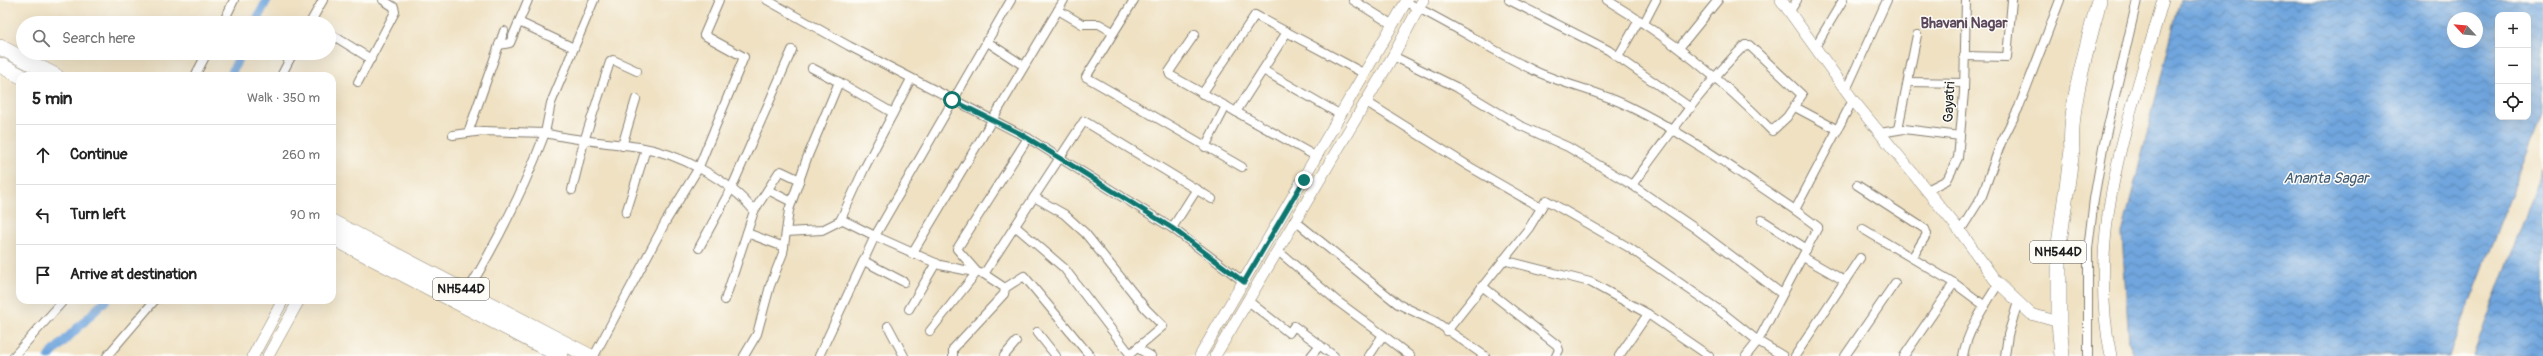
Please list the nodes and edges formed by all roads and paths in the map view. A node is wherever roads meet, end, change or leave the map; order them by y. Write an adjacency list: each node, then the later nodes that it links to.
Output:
1 (234, 0): 30 (street)
2 (323, 0): 31 (street)
3 (383, 0): 52 (street)
4 (528, 0): 33 (street)
5 (594, 0): 45 (street)
6 (718, 0): 102 (street)
7 (767, 0): 68 (street)
8 (1010, 0): 41 (street)
9 (1064, 0): 28 (street)
10 (1134, 0): 36 (street)
11 (1353, 0): 34 (street)
12 (1510, 0): 51 (street)
13 (1607, 0): 32 (street)
14 (1718, 0): 46 (street)
15 (1781, 0): 29 (street)
16 (1797, 0): 29 (street)
17 (1843, 0): 44 (street)
18 (1887, 0): 73 (street)
19 (1966, 0): 50 (street, Gayatri)
20 (2012, 0): 50 (street)
21 (2060, 0): 124 (street)
22 (2138, 0): 205 (street)
23 (2163, 0): 206 (street)
24 (1407, 1): 27 (street); 34 (street)
25 (1654, 1): 32 (street)
26 (2099, 1): 161 (highway, NH544D)
27 (1420, 4): 49 (street); 86 (street)
28 (1058, 10): 36 (street); 57 (street)
29 (1790, 11): 44 (street)
30 (226, 16)
31 (314, 16)
32 (1642, 21): 46 (street); 51 (street)
33 (519, 22): 42 (street); 45 (street)
34 (1393, 25): 66 (street)
35 (504, 31): 42 (street)
36 (1113, 32): 97 (street)
37 (1287, 32): 59 (street); 66 (street); 74 (street)
38 (1195, 34): 74 (street)
39 (1917, 35): 71 (street)
40 (336, 37): 52 (street)
41 (986, 41): 57 (street); 76 (street)
42 (499, 45): 89 (street)
43 (0, 47): 48 (highway)
44 (1816, 47): 73 (street)
45 (574, 48): 90 (street)
46 (1679, 48): 67 (street)
47 (792, 50): 106 (street)
48 (16, 55)
49 (1393, 56): 78 (street); 104 (street)
50 (1964, 56): 72 (street, Gayatri)
51 (1618, 57): 81 (street)
52 (370, 58): 69 (street)
53 (203, 60): 63 (street)
54 (289, 60): 64 (street)
55 (28, 61): 61 (highway); 62 (highway)
56 (0, 65): 65 (highway)
57 (1024, 66): 85 (street)
58 (812, 68): 70 (street)
59 (1263, 70): 82 (street); 84 (street)
60 (637, 71): 95 (street)
61 (23, 72)
62 (49, 72)
63 (197, 72)
64 (283, 72)
65 (16, 73)
66 (1364, 74): 84 (street)
67 (1716, 77): 80 (street); 80 (street); 81 (street)
68 (912, 79): 76 (street); 83 (street)
69 (358, 82)
70 (839, 82): 83 (street); 103 (street)
71 (1908, 82): 72 (street); 87 (street)
72 (1964, 83): 93 (street, Gayatri)
73 (1846, 90): 77 (street)
74 (1202, 94): 79 (street)
75 (636, 99): 96 (street)
76 (952, 100): 85 (street); 129 (street)
77 (1854, 100): 88 (street); 91 (street)
78 (1365, 101): 114 (street); 119 (street)
79 (1226, 106): 82 (street); 97 (street)
80 (1795, 107): 88 (street)
81 (1691, 108): 86 (street)
82 (1236, 112): 99 (street)
83 (893, 113): 118 (street)
84 (1341, 115): 99 (street)
85 (992, 120): 94 (street); 134 (street)
86 (1674, 129): 104 (street); 115 (street)
87 (1898, 129): 91 (street); 93 (street)
88 (1838, 130): 115 (street)
89 (468, 133): 90 (street); 92 (street)
90 (545, 133): 95 (street); 149 (street)
91 (1880, 133): 110 (street)
92 (453, 135)
93 (1960, 136): 110 (street, Gayatri)
94 (1028, 138): 100 (street); 140 (street)
95 (584, 142): 96 (street); 108 (street)
96 (622, 146): 98 (street)
97 (1205, 147): 101 (street)
98 (646, 149): 102 (street); 117 (street)
99 (1317, 157): 143 (street)
100 (1060, 158): 107 (street); 111 (street); 122 (street)
101 (1242, 168)
102 (698, 169): 106 (street); 178 (street)
103 (800, 180): 109 (street); 113 (street)
104 (1632, 185): 150 (street)
105 (1857, 185): 136 (street)
106 (732, 188): 116 (street); 131 (street)
107 (1197, 189): 112 (street); 122 (street)
108 (572, 190)
109 (768, 190): 113 (street); 116 (street)
110 (1926, 190): 124 (street)
111 (1034, 197): 121 (street); 170 (street)
112 (1212, 198)
113 (792, 202): 125 (street)
114 (1541, 208): 137 (street); 167 (street)
115 (1795, 210): 133 (street)
116 (754, 211): 128 (street)
117 (626, 213)
118 (840, 219): 125 (street); 129 (street)
119 (1294, 220): 132 (street); 164 (street)
120 (1762, 220): 133 (street)
121 (1015, 226): 140 (street); 171 (street)
122 (1172, 228): 143 (street)
123 (1863, 229): 136 (street)
124 (1960, 231): 146 (street)
125 (786, 232): 130 (street)
126 (336, 233): 149 (highway, NH544D)
127 (336, 233): 176 (highway, NH544D)
128 (747, 233): 130 (street); 151 (street)
129 (875, 236): 134 (street); 138 (street)
130 (784, 247): 179 (street)
131 (699, 248)
132 (1278, 251): 152 (street); 166 (street)
133 (1805, 253): 141 (street); 150 (street)
134 (912, 254): 139 (street)
135 (1860, 258): 141 (street)
136 (1912, 258): 144 (street)
137 (1503, 260): 147 (street); 160 (street)
138 (864, 261): 142 (street); 180 (street)
139 (936, 264): 140 (street); 159 (street)
140 (981, 273): 148 (street); 163 (street)
141 (1845, 281): 199 (street)
142 (904, 282)
143 (1244, 282): 187 (street)
144 (1954, 282): 158 (street); 201 (street)
145 (1895, 283): 200 (street)
146 (1999, 283): 153 (street); 158 (street)
147 (1482, 286): 164 (street); 194 (street)
148 (1005, 288): 182 (street); 185 (street)
149 (467, 292): 177 (highway, NH544D)
150 (1782, 294): 167 (street)
151 (725, 300)
152 (1247, 300): 169 (street); 188 (street)
153 (2018, 302): 161 (street); 203 (street)
154 (60, 304): 172 (street)
155 (152, 304): 173 (street)
156 (281, 304): 174 (street)
157 (297, 304): 175 (street)
158 (1985, 306): 202 (street)
159 (909, 309)
160 (1648, 314): 195 (street); 196 (street)
161 (2059, 322): 204 (highway, NH544D)
162 (888, 326): 181 (street)
163 (930, 331)
164 (1447, 331): 193 (street)
165 (1037, 332): 184 (street)
166 (1383, 335): 191 (street); 192 (street)
167 (1758, 341): 197 (street); 198 (street)
168 (1016, 342): 183 (street)
169 (1320, 345): 189 (street); 190 (street)
170 (1136, 348): 171 (street); 186 (street)
171 (1130, 355)
172 (14, 356)
173 (107, 356)
174 (253, 356)
175 (268, 356)
176 (561, 356)
177 (589, 356)
178 (594, 356)
179 (744, 356)
180 (819, 356)
181 (904, 356)
182 (953, 356)
183 (1004, 356)
184 (1056, 356)
185 (1090, 356)
186 (1150, 356)
187 (1200, 356)
188 (1214, 356)
189 (1311, 356)
190 (1334, 356)
191 (1369, 356)
192 (1410, 356)
193 (1485, 356)
194 (1556, 356)
195 (1619, 356)
196 (1709, 356)
197 (1746, 356)
198 (1783, 356)
199 (1795, 356)
200 (1845, 356)
201 (1904, 356)
202 (1963, 356)
203 (2005, 356)
204 (2062, 356)
205 (2088, 356)
206 (2111, 356)

